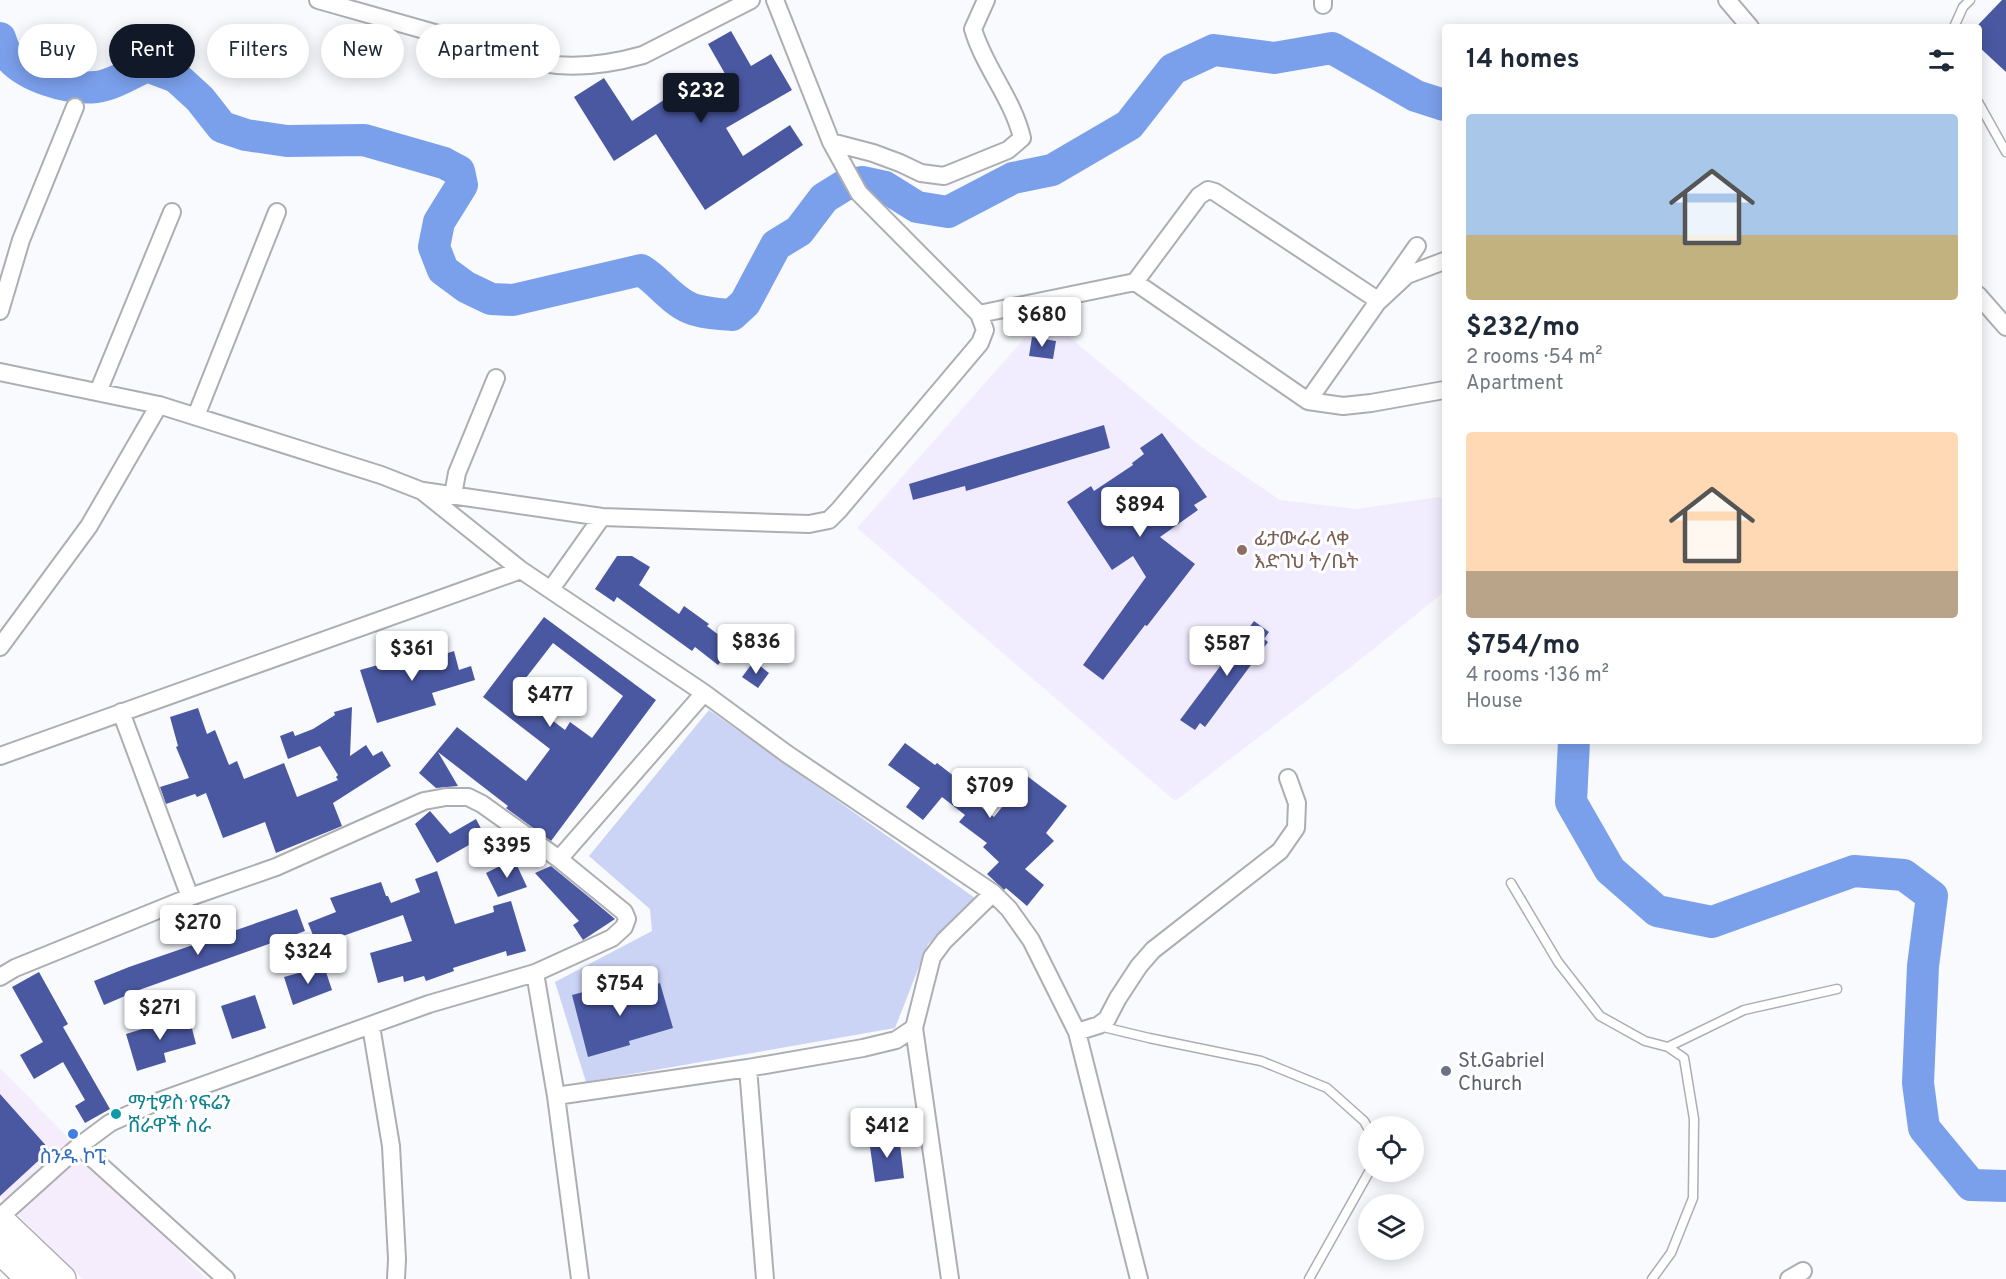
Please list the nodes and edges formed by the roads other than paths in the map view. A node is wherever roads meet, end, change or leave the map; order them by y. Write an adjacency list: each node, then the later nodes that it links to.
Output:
1 (318, 0): 2 (street)
2 (751, 0)
3 (775, 0): 11 (street)
4 (986, 0): 11 (street)
5 (1727, 0): 7 (street)
6 (1970, 0): 8 (lane)
7 (1747, 24)
8 (1955, 24)
9 (75, 107): 20 (street)
10 (1982, 109): 12 (lane)
11 (831, 142): 21 (street)
12 (2006, 152)
13 (172, 212): 26 (street)
14 (277, 212): 29 (street)
15 (1417, 246): 19 (street)
16 (1442, 262): 19 (street)
17 (1135, 282): 19 (street); 21 (street); 27 (street)
18 (1982, 300): 22 (street)
19 (1379, 301): 27 (street)
20 (0, 311)
21 (979, 314): 32 (street)
22 (2006, 327)
23 (0, 372): 26 (street)
24 (496, 378): 31 (street)
25 (1442, 390): 27 (street)
26 (98, 392): 28 (street)
27 (1308, 401)
28 (159, 405): 29 (street); 35 (street)
29 (196, 416): 30 (street)
30 (422, 491): 31 (street); 33 (street)
31 (453, 495): 32 (street)
32 (602, 517): 34 (street)
33 (521, 570): 34 (street); 37 (street)
34 (551, 589): 36 (street)
35 (0, 647)
36 (704, 693): 40 (street); 42 (street)
37 (121, 712): 38 (street); 43 (street)
38 (0, 756)
39 (1288, 777): 48 (street)
40 (559, 859): 43 (street); 44 (street)
41 (1511, 883): 51 (lane)
42 (993, 893): 49 (street); 50 (street)
43 (190, 897): 45 (street)
44 (535, 973): 47 (street); 53 (street)
45 (0, 977)
46 (1837, 989): 51 (lane)
47 (371, 1026): 55 (street); 62 (street)
48 (1099, 1026): 50 (street); 54 (lane)
49 (914, 1028): 52 (street); 65 (street)
50 (1077, 1032): 66 (street)
51 (1668, 1047): 68 (lane)
52 (748, 1068): 53 (street); 64 (street)
53 (556, 1096): 63 (street)
54 (1358, 1116)
55 (79, 1146): 57 (street); 61 (street)
56 (1363, 1182): 67 (lane)
57 (0, 1218): 60 (main road)
58 (0, 1250): 59 (main road)
59 (30, 1279)
60 (62, 1279)
61 (226, 1279)
62 (396, 1279)
63 (580, 1279)
64 (765, 1279)
65 (950, 1279)
66 (1139, 1279)
67 (1309, 1279)
68 (1652, 1279)

